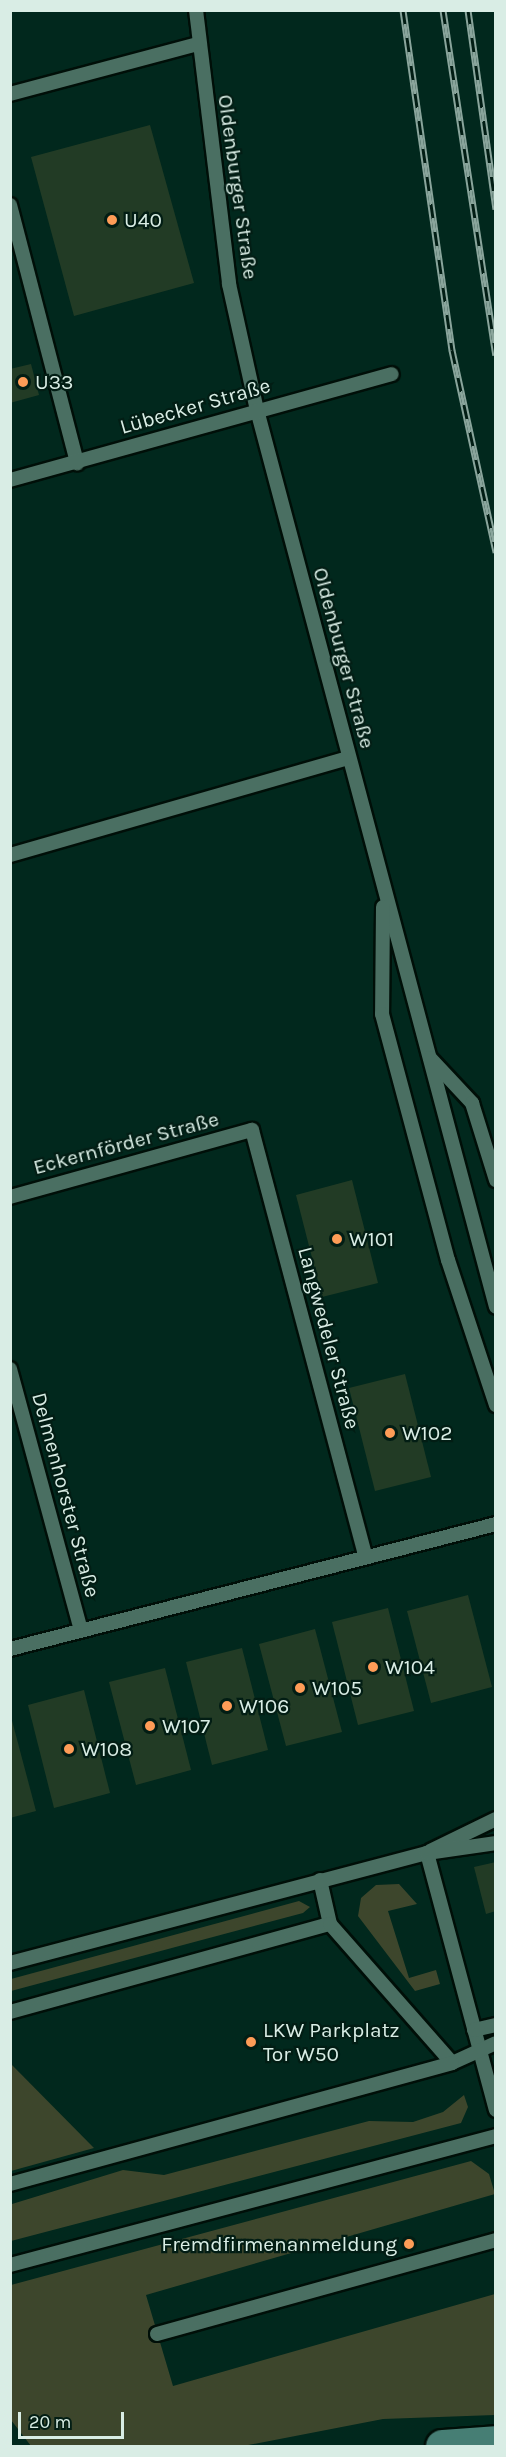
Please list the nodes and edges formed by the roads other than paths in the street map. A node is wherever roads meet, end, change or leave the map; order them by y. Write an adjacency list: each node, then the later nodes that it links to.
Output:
1 (196, 10): 2 (lane, Oldenburger Straße)
2 (198, 44): 3 (lane); 6 (lane, Oldenburger Straße)
3 (10, 94)
4 (10, 206): 7 (lane)
5 (392, 374): 6 (lane, Lübecker Straße)
6 (257, 410): 7 (lane, Lübecker Straße); 9 (lane, Oldenburger Straße)
7 (77, 463): 8 (lane, Lübecker Straße)
8 (10, 480)
9 (348, 758): 10 (lane); 11 (lane, Oldenburger Straße)
10 (10, 855)
11 (383, 890): 12 (lane, Oldenburger Straße); 18 (lane)
12 (428, 1057): 14 (lane); 16 (lane, Oldenburger Straße)
13 (252, 1130): 15 (lane, Eckernförder Straße); 20 (lane, Langwedeler Straße)
14 (495, 1180)
15 (10, 1197)
16 (495, 1307)
17 (10, 1370): 21 (lane, Delmenhorster Straße)
18 (495, 1405)
19 (495, 1524): 20 (lane)
20 (366, 1557): 21 (lane)
21 (81, 1631): 22 (lane)
22 (10, 1649)
23 (495, 1819): 25 (lane)
24 (495, 1843): 25 (lane)
25 (427, 1853): 26 (lane); 31 (lane)
26 (320, 1880): 27 (lane); 28 (lane)
27 (330, 1924): 29 (lane); 35 (lane)
28 (10, 1963)
29 (10, 2012)
30 (495, 2025): 31 (lane)
31 (474, 2030): 33 (lane)
32 (495, 2043): 33 (lane)
33 (479, 2048): 34 (lane); 35 (lane)
34 (489, 2062): 36 (lane)
35 (452, 2063): 38 (lane)
36 (495, 2110)
37 (495, 2136): 40 (lane)
38 (10, 2184)
39 (495, 2240): 41 (lane)
40 (10, 2265)
41 (158, 2334)
42 (495, 2442): 43 (main road)
43 (442, 2446)

